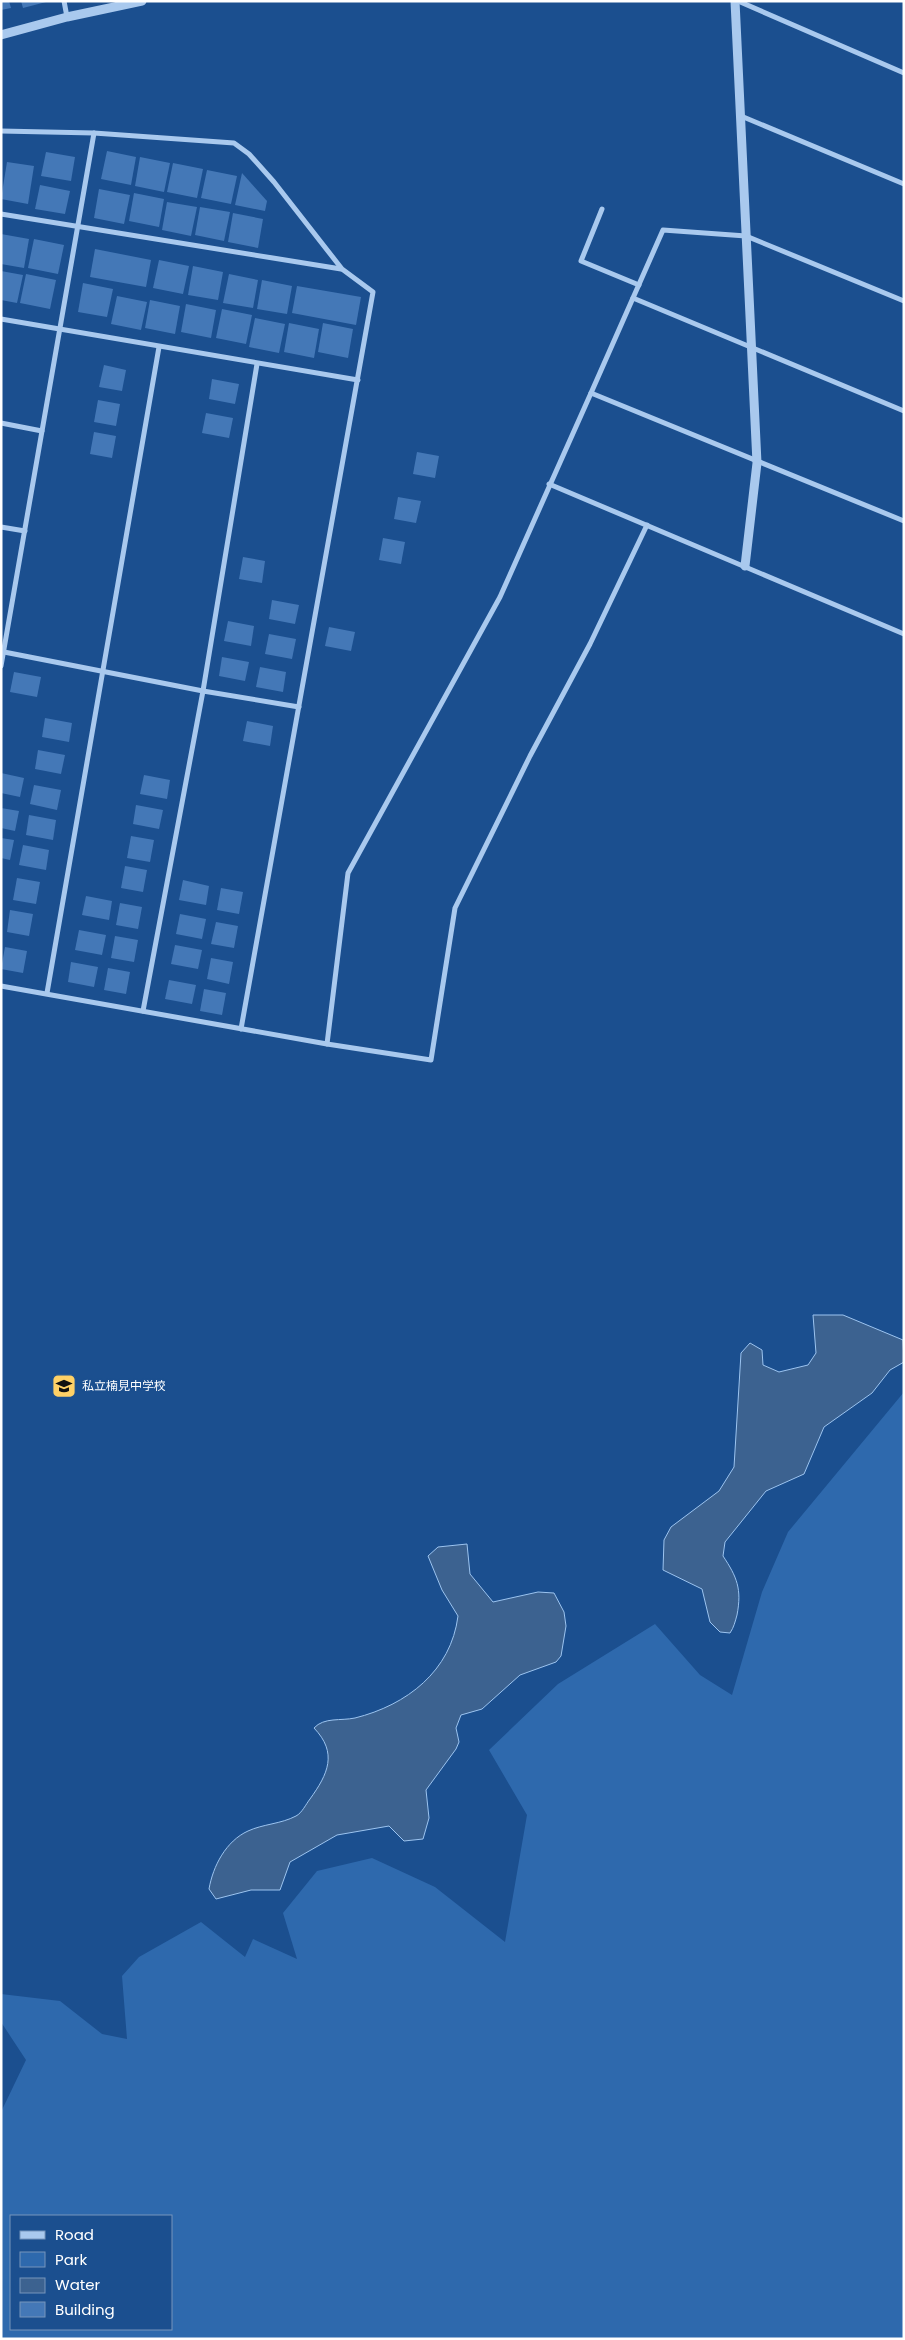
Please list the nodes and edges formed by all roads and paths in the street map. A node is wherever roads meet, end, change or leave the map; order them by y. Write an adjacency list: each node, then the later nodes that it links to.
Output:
1 (64, 1): 4 (street)
2 (142, 1): 4 (street)
3 (736, 1): 6 (street); 7 (street)
4 (67, 17): 5 (street)
5 (1, 35)
6 (904, 73)
7 (741, 116): 10 (street); 14 (street)
8 (1, 131): 9 (street)
9 (94, 133): 13 (street); 15 (street)
10 (904, 184)
11 (602, 209): 16 (street)
12 (1, 214): 13 (street)
13 (78, 227): 15 (street); 20 (street)
14 (746, 236): 16 (street); 18 (street); 22 (street)
15 (342, 269): 24 (street)
16 (639, 285): 17 (street)
17 (633, 298): 22 (street); 25 (street)
18 (904, 301)
19 (1, 319): 20 (street)
20 (61, 329): 21 (street); 28 (street)
21 (159, 347): 23 (street); 39 (street)
22 (752, 347): 26 (street); 29 (street)
23 (257, 364): 24 (street); 40 (street)
24 (358, 380): 41 (street)
25 (591, 394): 29 (street); 30 (street)
26 (904, 411)
27 (1, 423): 28 (street)
28 (42, 431): 34 (street)
29 (757, 463): 31 (street); 35 (street)
30 (549, 484): 32 (street); 46 (street)
31 (904, 521)
32 (646, 525): 35 (street); 46 (street)
33 (1, 526): 34 (street)
34 (25, 531): 37 (street)
35 (745, 566): 36 (street)
36 (904, 634)
37 (4, 652): 38 (street); 39 (street)
38 (1, 666)
39 (104, 670): 40 (street); 43 (street)
40 (203, 691): 41 (street); 44 (street)
41 (299, 707): 45 (street)
42 (1, 986): 43 (street)
43 (47, 993): 44 (street)
44 (142, 1011): 45 (street)
45 (241, 1029): 46 (street)
46 (327, 1044)

